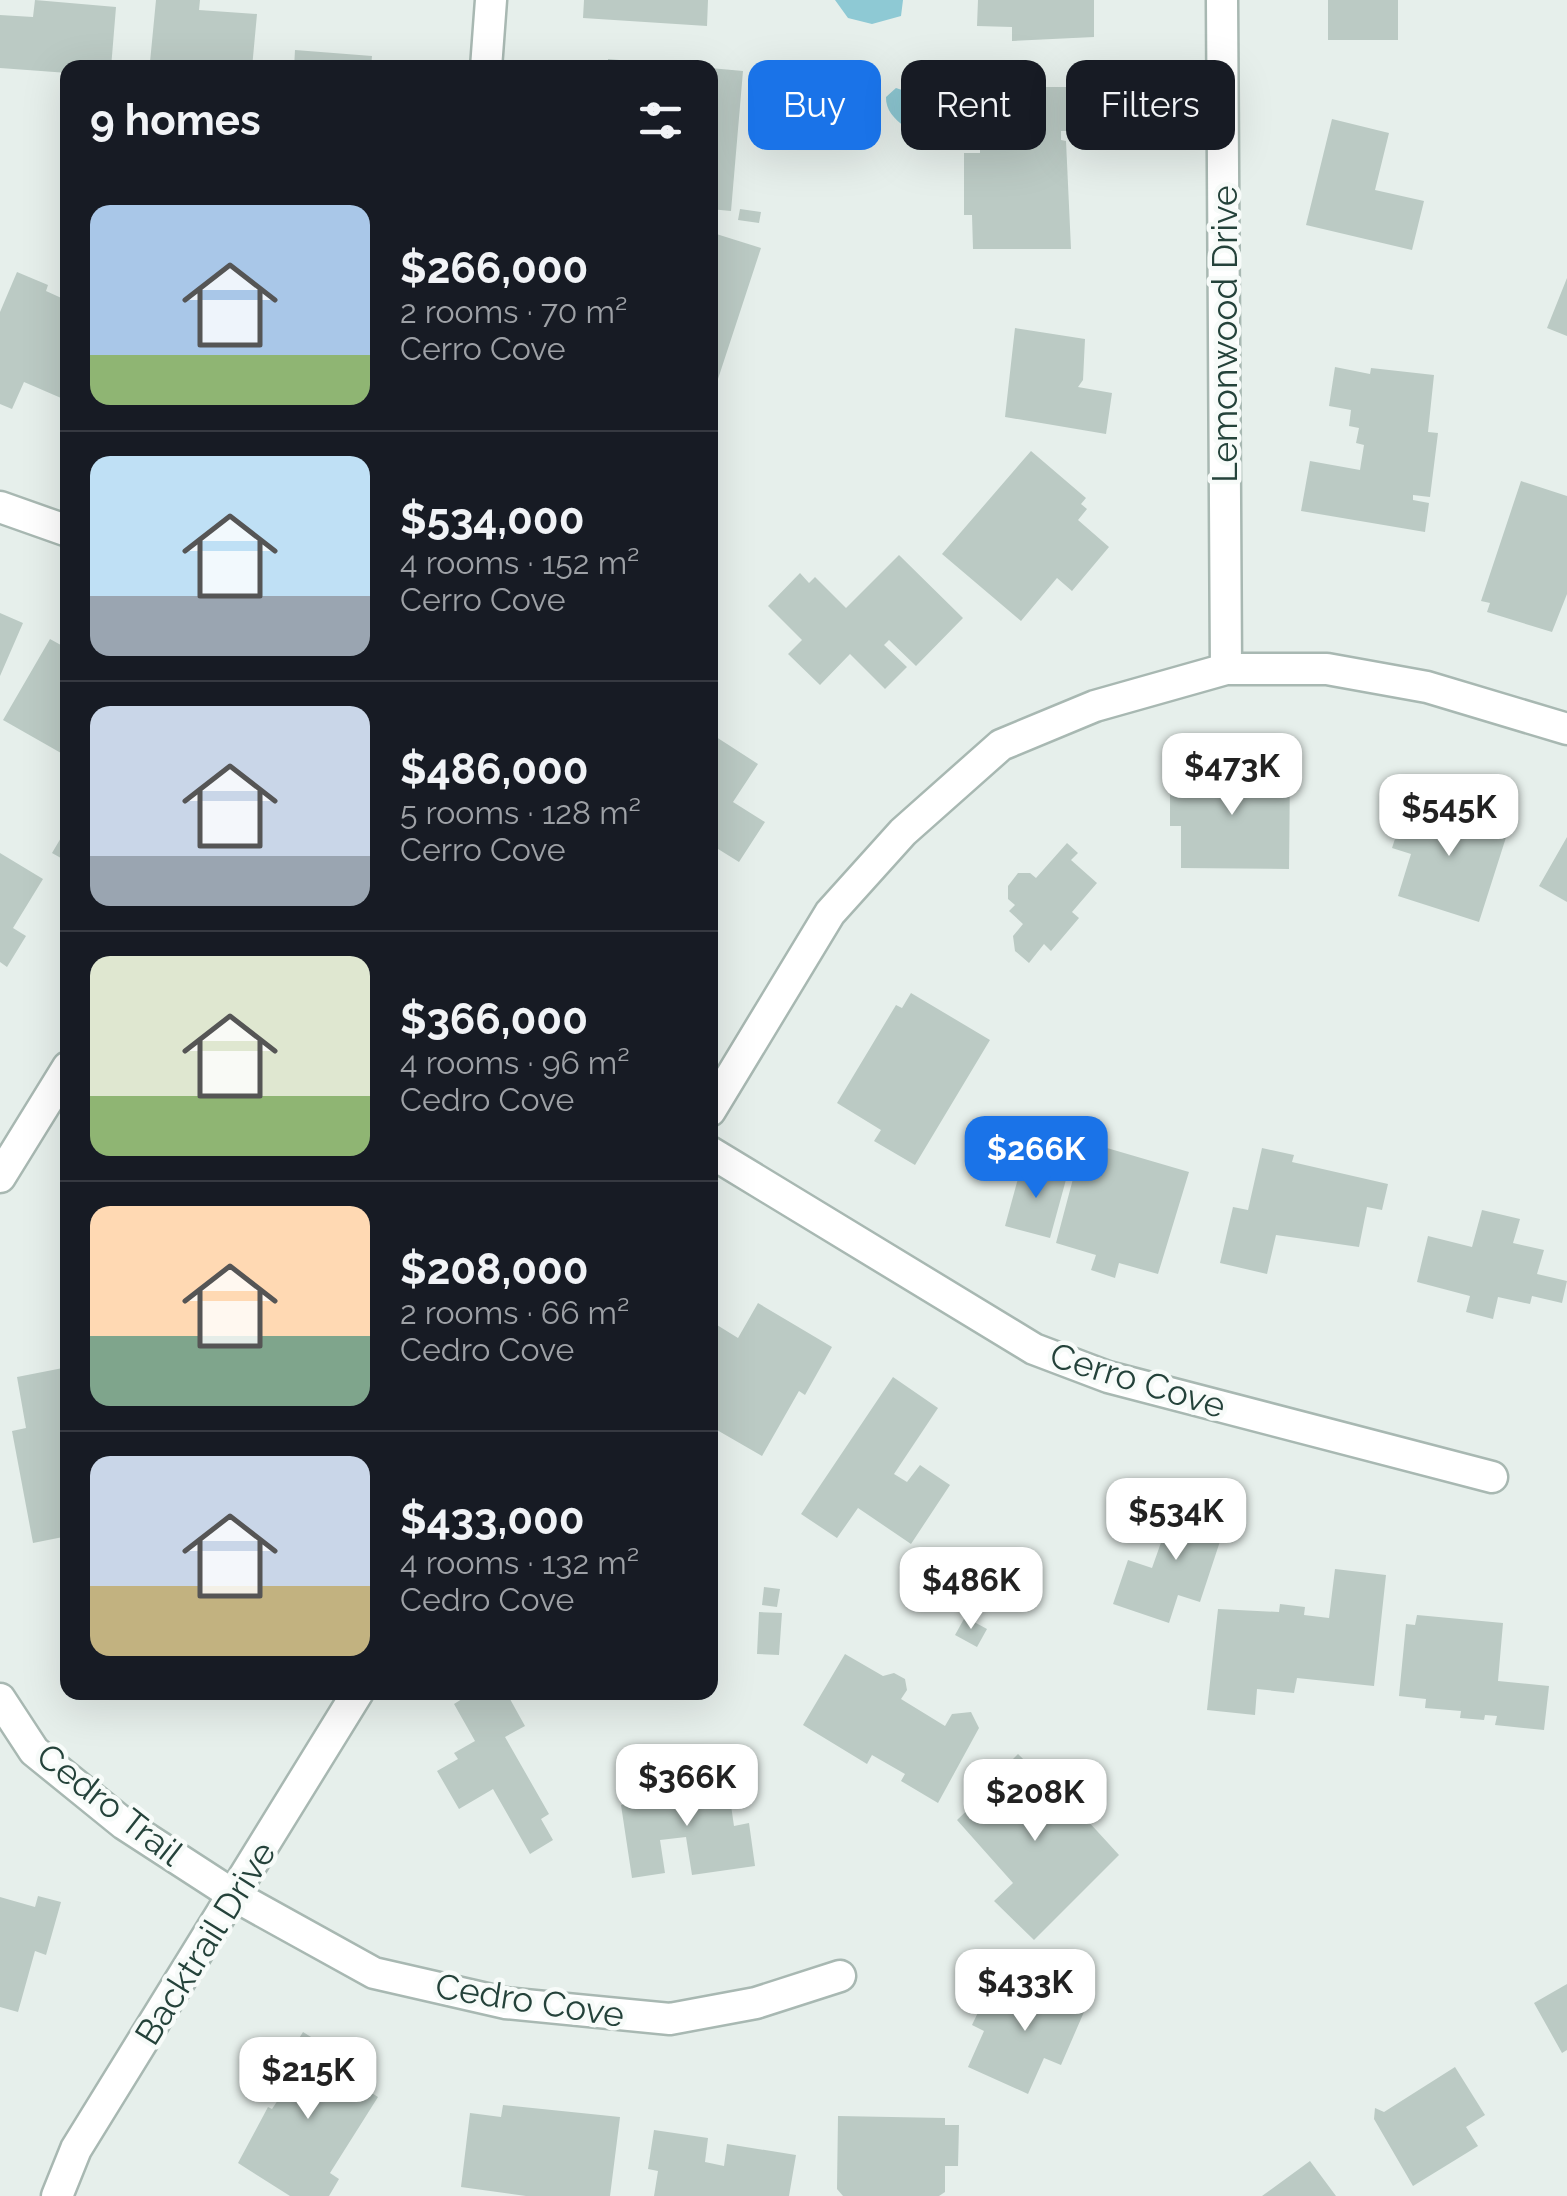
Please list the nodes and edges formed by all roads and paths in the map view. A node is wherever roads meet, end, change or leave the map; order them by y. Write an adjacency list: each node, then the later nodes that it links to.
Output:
1 (491, 0): 3 (street)
2 (1222, 0): 6 (street, Lemonwood Drive)
3 (487, 60)
4 (0, 507): 5 (street)
5 (60, 528)
6 (1226, 669): 7 (street); 9 (street)
7 (1567, 729)
8 (60, 1080): 11 (street)
9 (718, 1098)
10 (718, 1157): 12 (street, Cerro Cove)
11 (0, 1177)
12 (1492, 1477)
13 (0, 1699): 15 (street, Cedro Trail)
14 (353, 1700): 15 (street, Backtrail Drive)
15 (235, 1896): 16 (street, Cedro Cove); 17 (street, Backtrail Drive)
16 (840, 1976)
17 (57, 2196)

